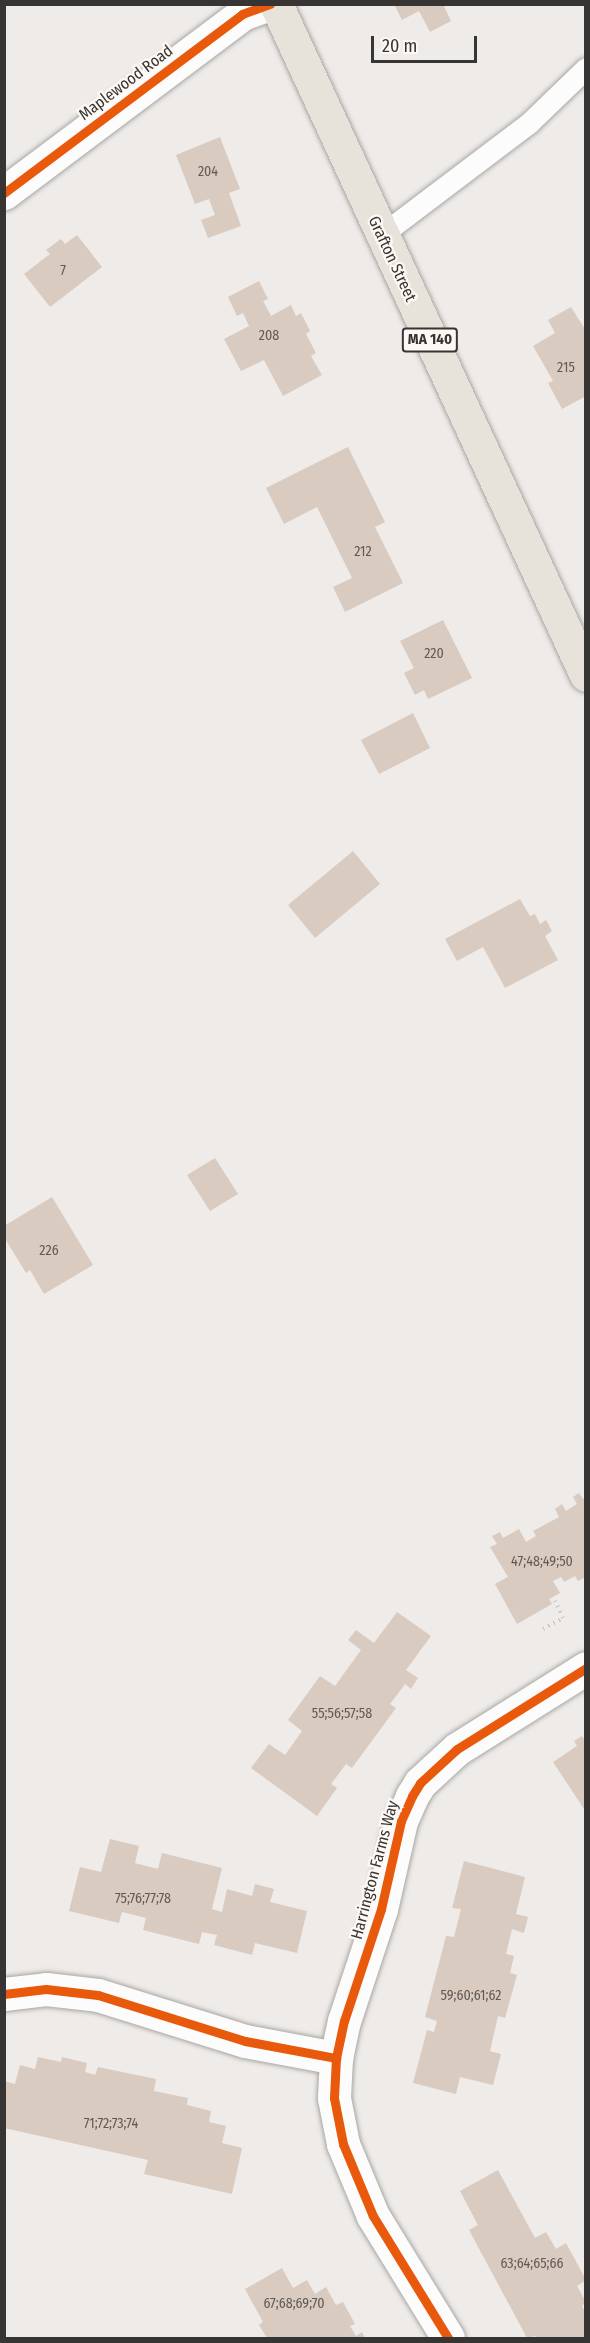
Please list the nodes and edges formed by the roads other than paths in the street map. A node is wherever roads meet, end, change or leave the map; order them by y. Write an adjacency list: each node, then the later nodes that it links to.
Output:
1 (270, 4): 4 (street, Maplewood Road)
2 (276, 4): 5 (main road, Grafton Street / MA 140)
3 (585, 68): 5 (lane)
4 (4, 193)
5 (381, 235): 6 (main road, Grafton Street / MA 140)
6 (585, 675)
7 (585, 1668): 9 (street, Harrington Farms Way)
8 (4, 1994): 9 (street)
9 (336, 2058): 10 (street, Harrington Farms Way)
10 (448, 2338)

